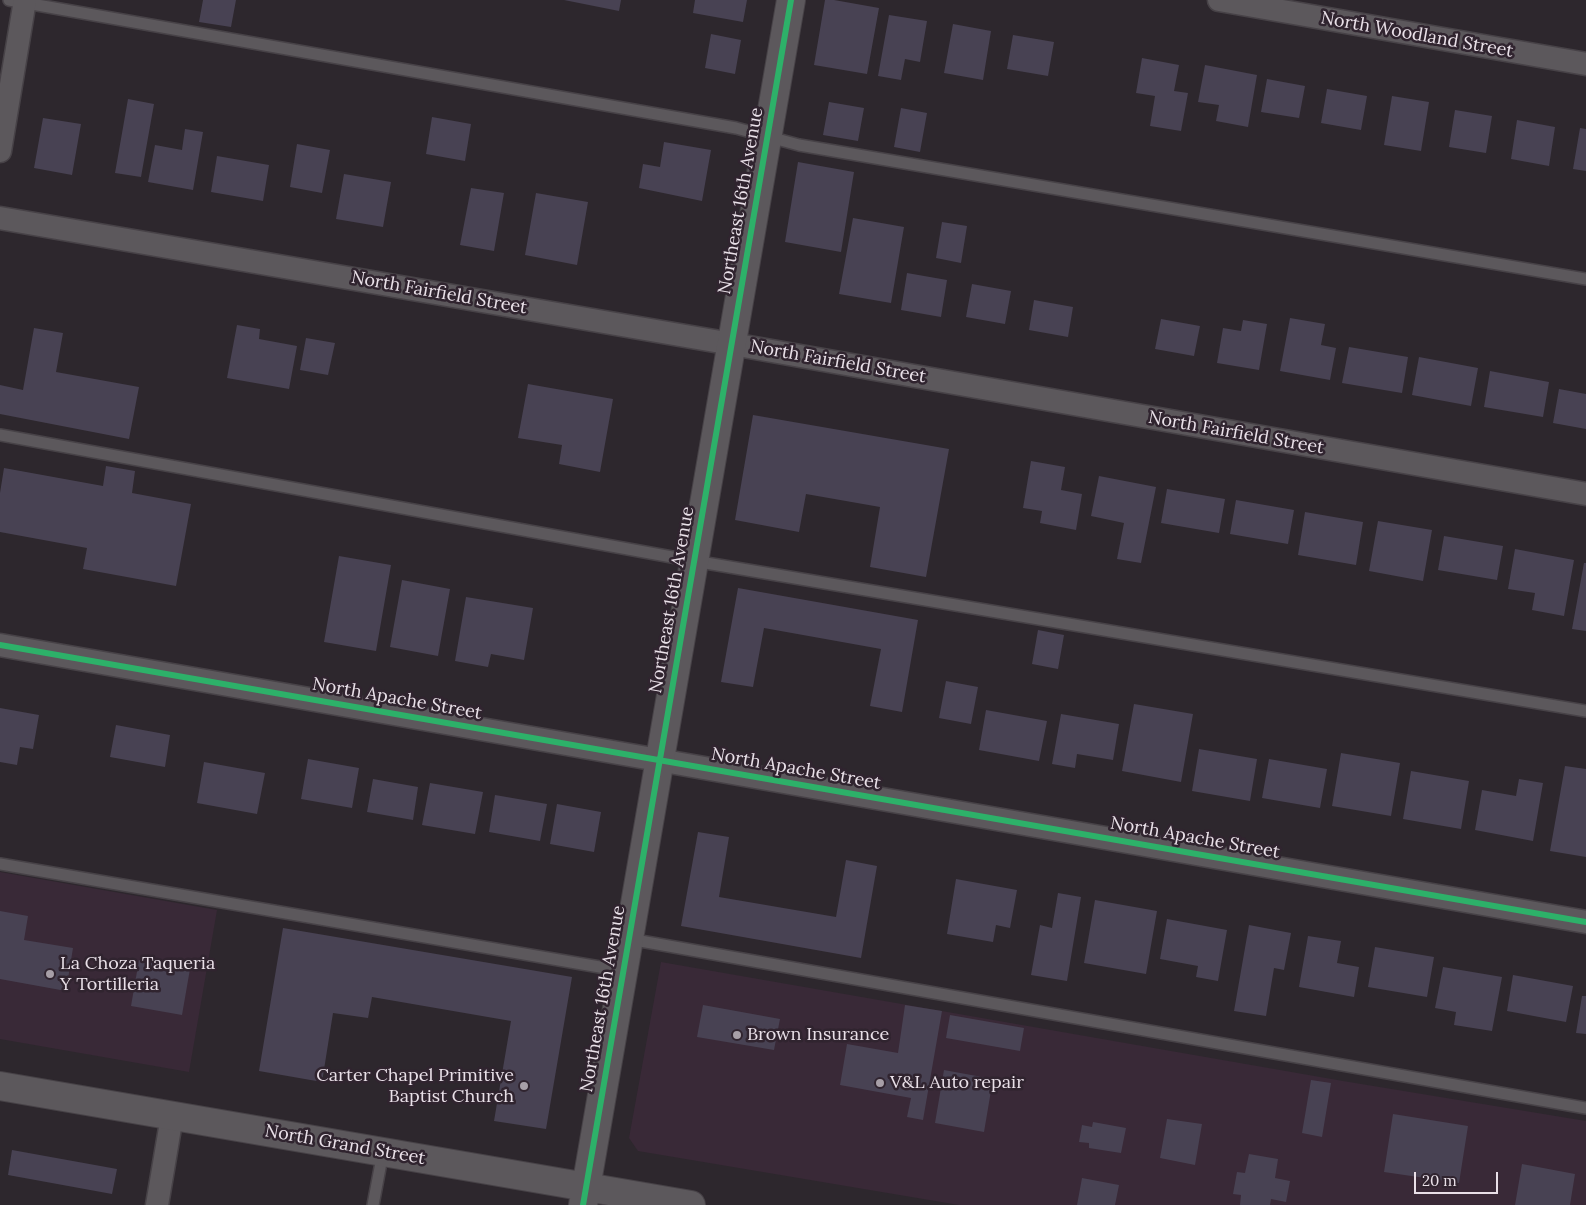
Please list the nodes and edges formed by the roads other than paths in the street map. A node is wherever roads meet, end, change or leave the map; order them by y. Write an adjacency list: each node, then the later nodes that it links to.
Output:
1 (791, 0): 5 (street, Northeast 16th Avenue)
2 (1219, 0): 4 (street, North Woodland Street)
3 (20, 1): 5 (lane); 6 (street)
4 (1586, 64)
5 (767, 136): 8 (lane); 9 (street, Northeast 16th Avenue)
6 (0, 151)
7 (0, 218): 9 (street, North Fairfield Street)
8 (1586, 279)
9 (732, 344): 11 (street, North Fairfield Street); 12 (street, Northeast 16th Avenue)
10 (0, 435): 12 (lane)
11 (1586, 494)
12 (694, 561): 14 (lane); 15 (street, Northeast 16th Avenue)
13 (0, 645): 15 (street, North Apache Street)
14 (1586, 711)
15 (660, 760): 17 (street, North Apache Street); 18 (street, Northeast 16th Avenue)
16 (0, 864): 19 (lane)
17 (1586, 922)
18 (629, 939): 19 (street, Northeast 16th Avenue); 21 (lane)
19 (623, 971): 24 (street, Northeast 16th Avenue)
20 (0, 1086): 22 (street, North Grand Street)
21 (1586, 1108)
22 (172, 1116): 23 (street, North Grand Street); 25 (street)
23 (383, 1152): 24 (street, North Grand Street); 26 (lane)
24 (585, 1196): 27 (street, North Grand Street)
25 (157, 1205)
26 (373, 1205)
27 (691, 1205)

